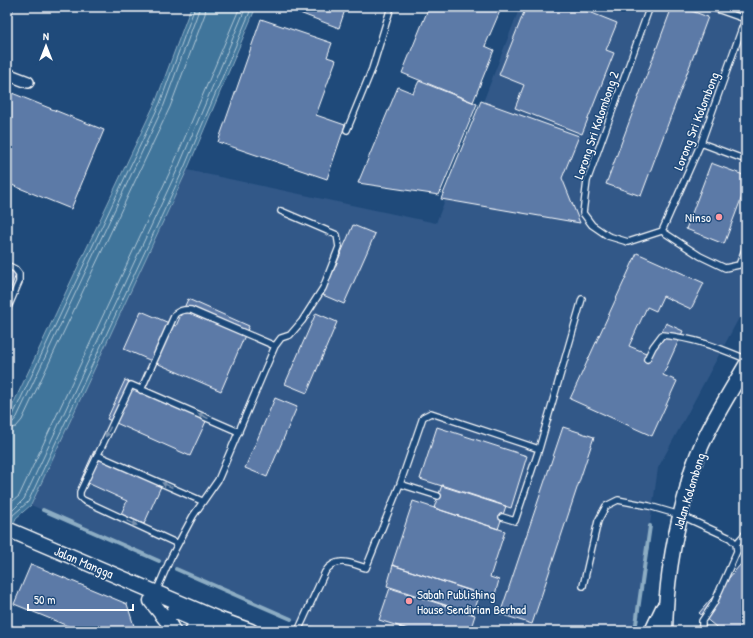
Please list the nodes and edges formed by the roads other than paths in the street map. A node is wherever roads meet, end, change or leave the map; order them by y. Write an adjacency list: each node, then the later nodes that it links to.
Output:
1 (10, 7): 5 (lane)
2 (391, 7): 9 (lane)
3 (653, 7): 13 (lane, Lorong Sri Kolombong 2)
4 (711, 7): 6 (lane)
5 (7, 16)
6 (745, 18): 10 (lane, Lorong Sri Kolombong)
7 (7, 74): 8 (street)
8 (28, 82)
9 (347, 130)
10 (701, 143): 11 (lane); 13 (lane, Lorong Sri Kolombong)
11 (746, 160)
12 (280, 211): 18 (lane)
13 (662, 231): 14 (lane)
14 (746, 247)
15 (7, 265): 17 (lane)
16 (582, 299): 24 (lane)
17 (7, 310)
18 (275, 346): 22 (lane); 23 (lane)
19 (647, 359): 20 (lane)
20 (746, 360)
21 (746, 365): 29 (street, Jalan Kolombong)
22 (142, 390): 23 (lane, one-way to 22); 25 (lane, one-way to 25)
23 (238, 432): 28 (lane)
24 (539, 449): 26 (lane); 30 (lane)
25 (97, 455): 28 (lane, one-way to 25); 34 (lane, one-way to 34)
26 (400, 484): 27 (lane); 44 (lane)
27 (438, 496)
28 (202, 501): 34 (lane)
29 (680, 515): 35 (lane); 37 (lane); 39 (street, Jalan Kolombong)
30 (502, 517)
31 (7, 529): 36 (street, Jalan Mangga)
32 (746, 534): 35 (lane)
33 (7, 538): 36 (street, Jalan Mangga)
34 (178, 544): 38 (lane)
35 (736, 544): 47 (lane)
36 (38, 547): 38 (street, Jalan Mangga)
37 (583, 586)
38 (154, 597): 40 (street, Jalan Mangga); 41 (street)
39 (665, 604): 45 (street, Jalan Kolombong); 46 (street, Jalan Kolombong)
40 (195, 621): 42 (street, Jalan Mangga); 43 (street, Jalan Mangga)
41 (173, 631)
42 (221, 631)
43 (251, 631)
44 (298, 631)
45 (652, 631)
46 (665, 631)
47 (702, 631)

